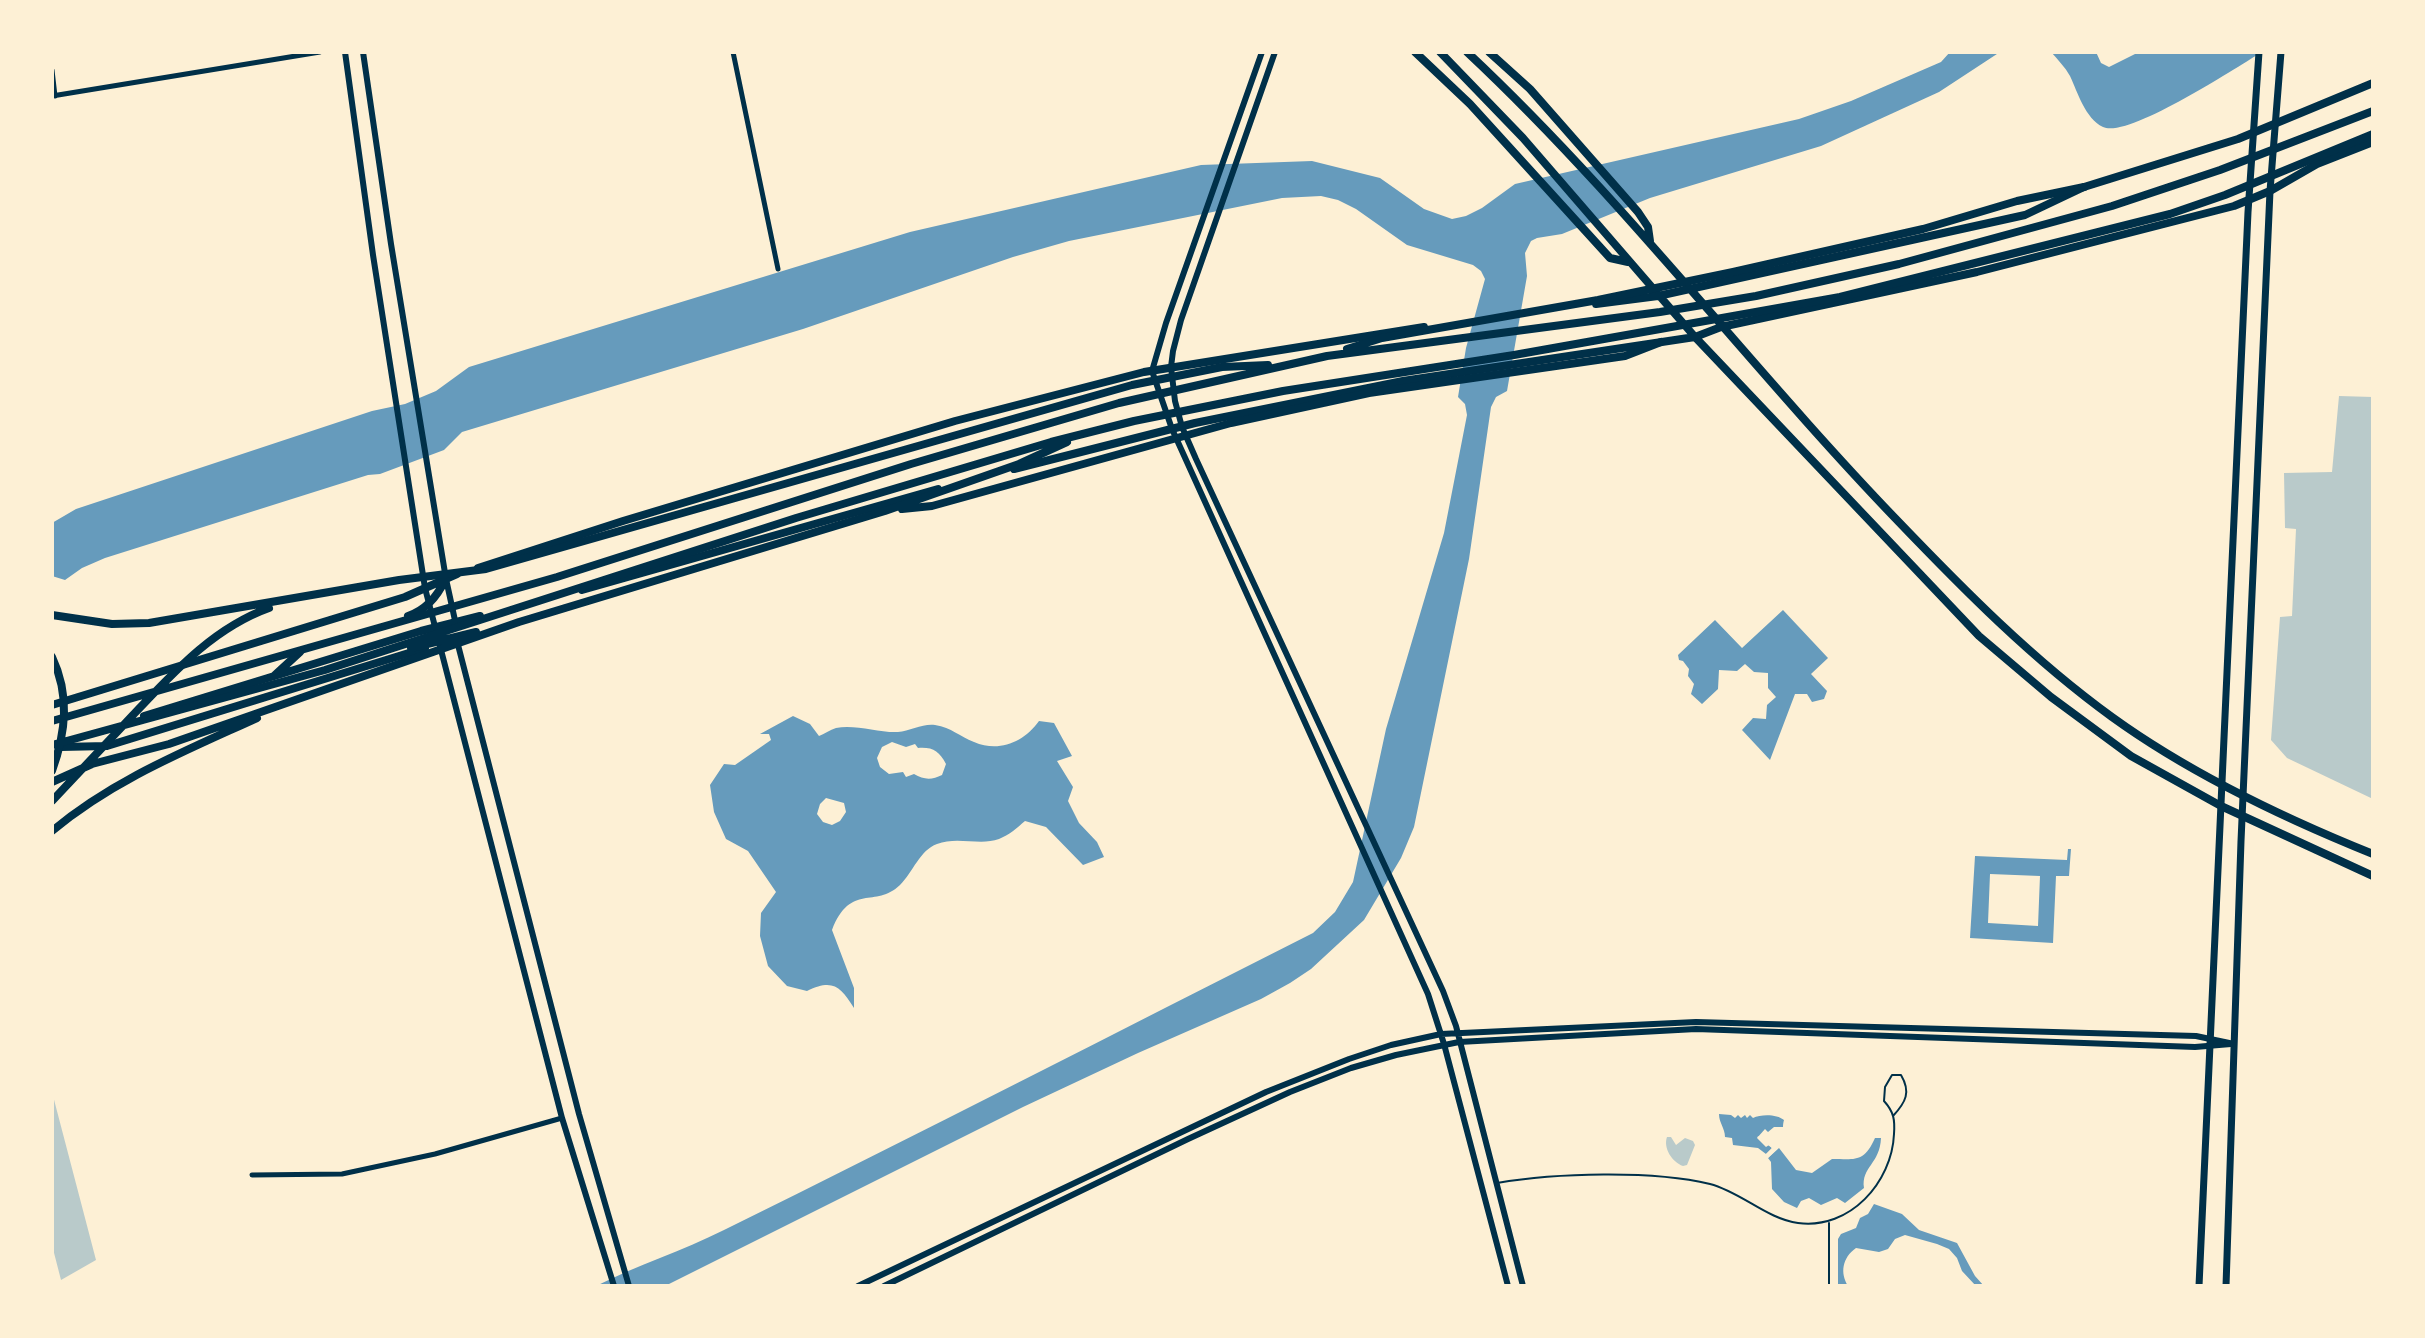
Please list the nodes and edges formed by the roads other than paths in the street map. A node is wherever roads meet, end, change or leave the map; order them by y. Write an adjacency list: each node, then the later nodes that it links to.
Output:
1 (320, 52): 15 (street)
2 (345, 52): 41 (street)
3 (363, 52): 40 (street)
4 (733, 52): 26 (street)
5 (1262, 52): 35 (street)
6 (1275, 52): 34 (street)
7 (1415, 52): 25 (main road)
8 (1440, 52): 25 (main road)
9 (1467, 52): 24 (main road)
10 (1489, 52): 24 (main road)
11 (2259, 52): 18 (main road)
12 (2281, 52): 17 (main road)
13 (52, 70): 15 (street)
14 (2373, 83): 17 (main road)
15 (54, 96)
16 (2373, 111): 31 (main road)
17 (2276, 125): 18 (main road); 22 (main road)
18 (2254, 133): 21 (main road); 23 (main road)
19 (2373, 134): 38 (main road)
20 (2373, 142): 22 (main road)
21 (2084, 187): 27 (main road); 31 (main road)
22 (2270, 191): 23 (main road); 60 (main road)
23 (2248, 200): 29 (main road); 59 (main road)
24 (1650, 242): 27 (main road)
25 (1629, 262): 28 (main road)
26 (778, 269)
27 (1689, 288): 28 (main road); 29 (main road)
28 (1658, 296): 30 (main road); 34 (main road)
29 (1721, 327): 30 (main road); 59 (main road)
30 (1695, 337): 33 (main road); 62 (main road)
31 (1327, 356): 32 (main road)
32 (1293, 363): 42 (main road); 55 (main road)
33 (1535, 365): 36 (main road); 39 (main road)
34 (1171, 367): 35 (main road); 36 (street)
35 (1152, 371): 37 (street); 40 (main road)
36 (1182, 427): 37 (main road); 67 (street)
37 (1172, 429): 46 (main road); 68 (street)
38 (1085, 433): 39 (main road); 50 (main road)
39 (885, 511): 45 (main road)
40 (446, 579): 41 (main road); 43 (main road); 46 (street)
41 (425, 588): 43 (street); 52 (main road)
42 (308, 597): 44 (main road); 61 (main road)
43 (429, 604): 47 (street); 51 (main road)
44 (52, 615)
45 (519, 622): 50 (main road); 53 (main road)
46 (456, 623): 47 (main road); 48 (main road); 80 (street)
47 (435, 627): 48 (street); 51 (main road)
48 (439, 644): 56 (main road); 75 (street)
49 (52, 657): 57 (main road)
50 (348, 663): 56 (main road)
51 (275, 676): 56 (main road)
52 (70, 699): 54 (main road); 55 (main road)
53 (287, 704): 58 (main road); 64 (main road)
54 (52, 705)
55 (52, 720)
56 (55, 747)
57 (52, 771)
58 (52, 782)
59 (2222, 782): 60 (main road); 62 (main road)
60 (2243, 794): 63 (main road); 65 (main road)
61 (52, 801)
62 (2221, 806): 63 (main road); 69 (main road)
63 (2242, 817): 66 (main road); 72 (main road)
64 (52, 831)
65 (2373, 854)
66 (2373, 876)
67 (1457, 1032): 68 (street); 69 (street); 70 (street)
68 (1441, 1034): 71 (street); 81 (street)
69 (2211, 1037): 72 (street); 73 (main road)
70 (1459, 1042): 71 (street); 73 (street); 77 (street)
71 (1444, 1044): 82 (street); 83 (street)
72 (2234, 1044): 73 (street); 87 (main road)
73 (2209, 1048): 86 (main road)
74 (1893, 1116): 74 (lane); 78 (lane)
75 (562, 1118): 76 (street); 79 (street)
76 (252, 1175)
77 (1496, 1184): 78 (lane); 84 (street)
78 (1829, 1221): 85 (lane)
79 (614, 1286)
80 (629, 1286)
81 (858, 1286)
82 (884, 1286)
83 (1508, 1286)
84 (1523, 1286)
85 (1829, 1286)
86 (2199, 1286)
87 (2226, 1286)

